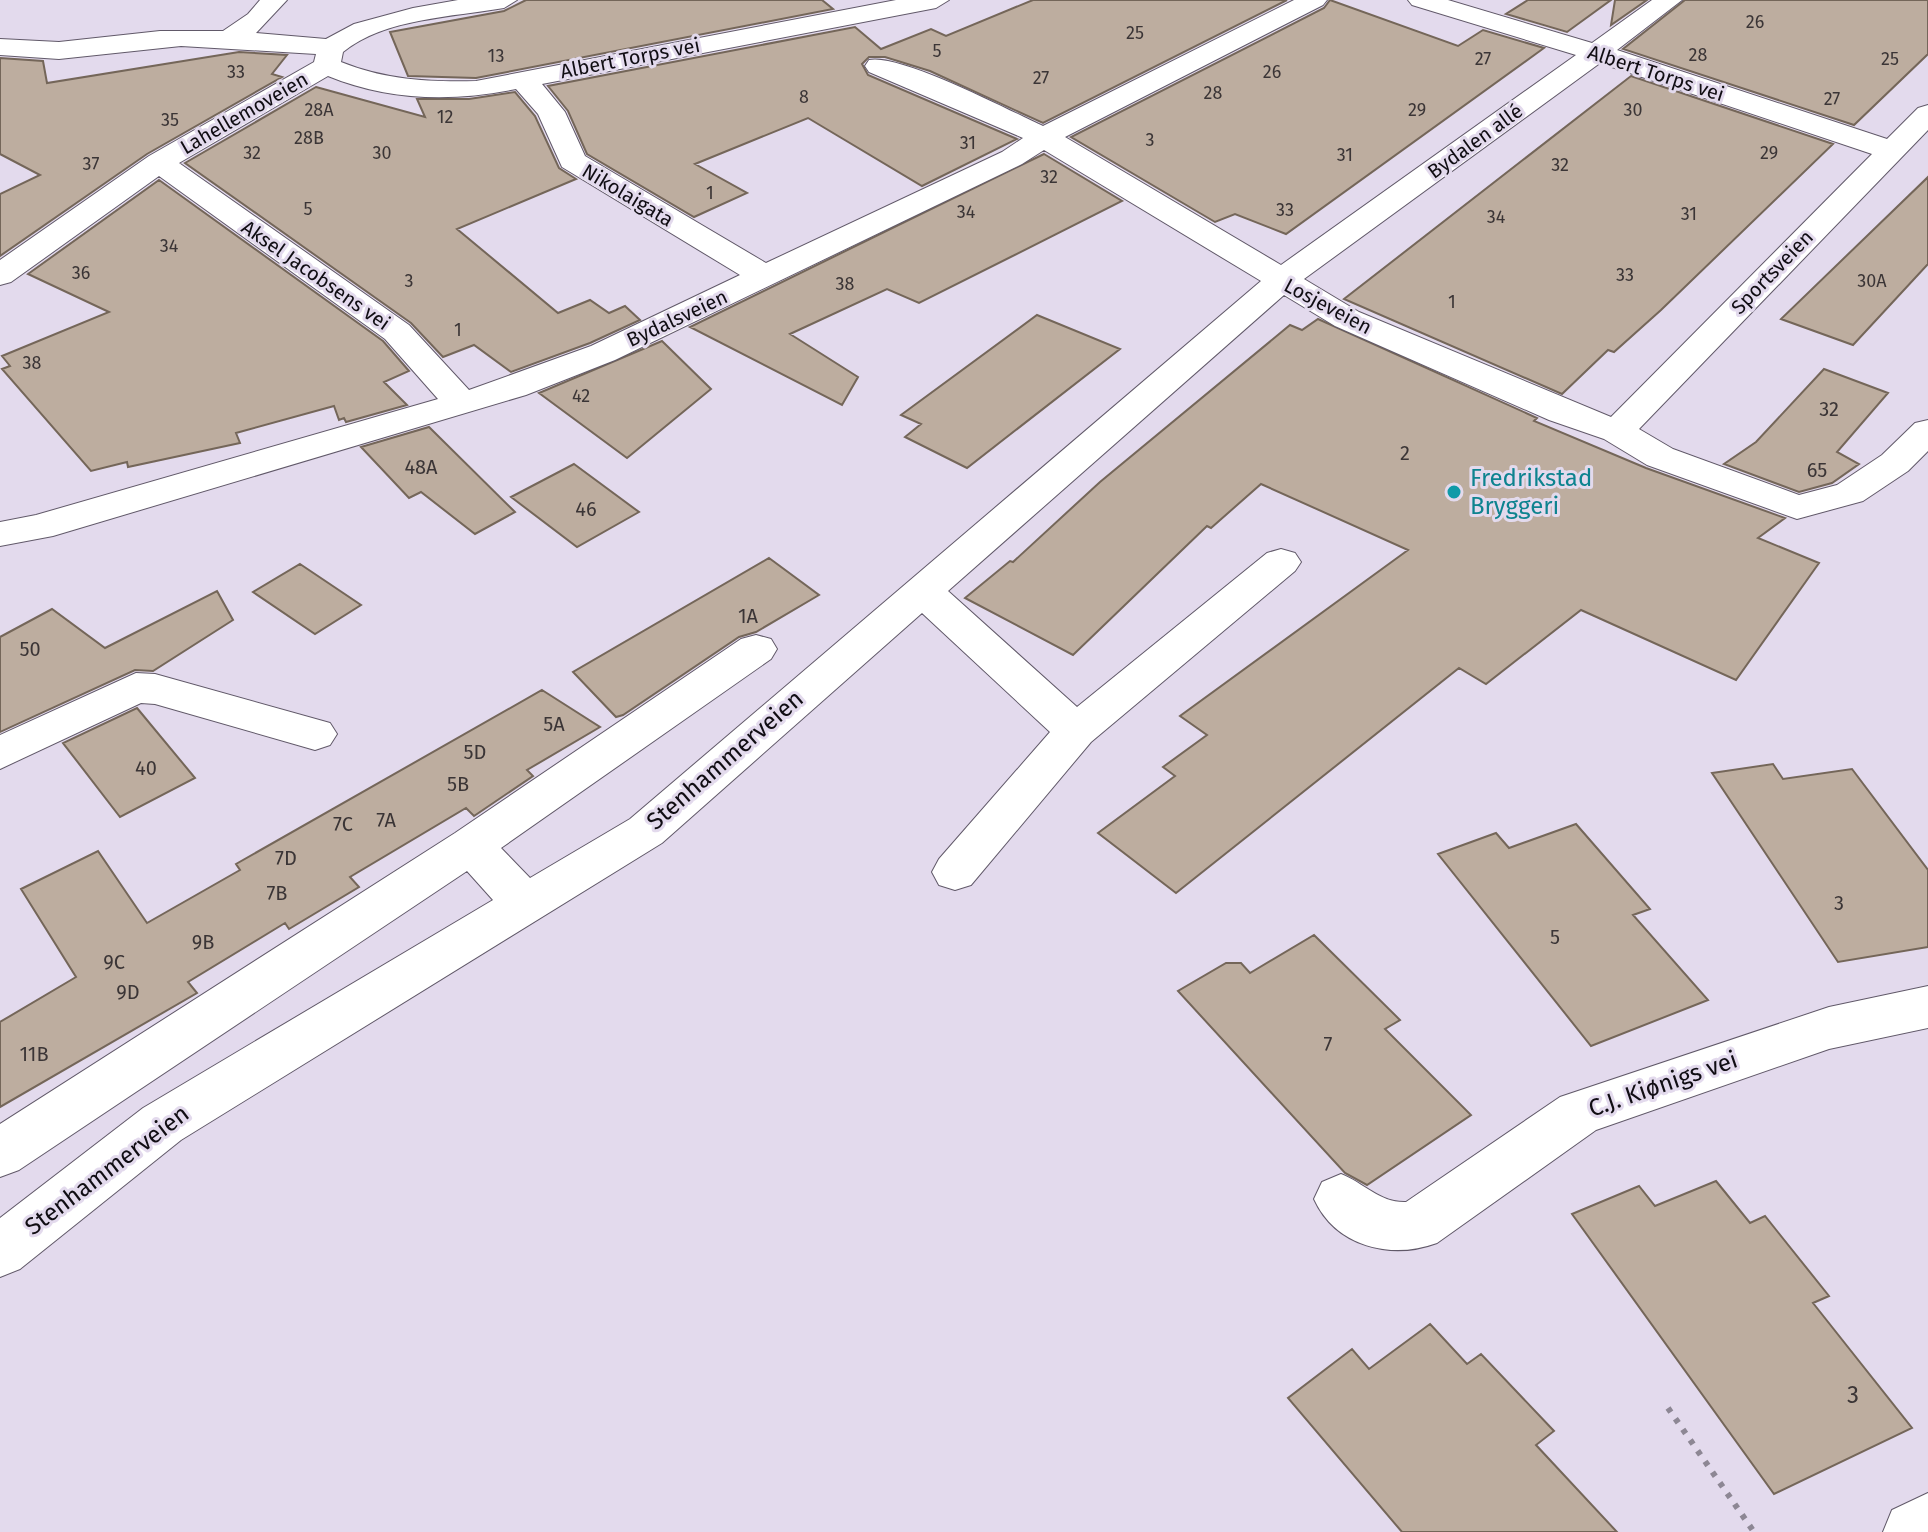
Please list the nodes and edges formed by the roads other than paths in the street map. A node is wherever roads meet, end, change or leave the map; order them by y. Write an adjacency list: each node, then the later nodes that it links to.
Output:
1 (274, 0): 7 (street)
2 (504, 0): 10 (street, Lahellemoveien)
3 (936, 0): 12 (street, Albert Torps vei)
4 (1314, 0): 14 (street, Bydalsveien)
5 (1421, 0): 9 (street, Albert Torps vei)
6 (1669, 0): 9 (street, Bydalen allé)
7 (229, 39): 8 (street, Albert Torps vei); 10 (street, Albert Torps vei)
8 (0, 47)
9 (1598, 53): 15 (street, Albert Torps vei); 19 (street, Bydalen allé)
10 (329, 57): 12 (street, Albert Torps vei); 16 (street, Lahellemoveien)
11 (879, 66): 14 (street, Losjeveien)
12 (523, 80): 18 (street, Nikolaigata)
13 (1928, 114): 15 (street, Sportsveien)
14 (1044, 137): 18 (street, Bydalsveien); 19 (street, Losjeveien)
15 (1890, 150): 21 (street, Sportsveien)
16 (159, 162): 17 (street, Lahellemoveien); 20 (street, Aksel Jacobsens vei)
17 (0, 275)
18 (766, 277): 20 (street, Bydalsveien)
19 (1280, 281): 21 (street, Losjeveien); 25 (street, Stenhammerveien)
20 (460, 402): 23 (street, Bydalsveien)
21 (1617, 431): 22 (street, Losjeveien)
22 (1928, 431)
23 (0, 534)
24 (1281, 562): 27 (street)
25 (923, 591): 27 (street); 32 (street, Stenhammerveien)
26 (756, 649): 30 (street)
27 (1076, 731): 31 (street)
28 (315, 734): 29 (street)
29 (0, 753)
30 (471, 845): 32 (street); 34 (street)
31 (955, 872)
32 (527, 906): 36 (street, Stenhammerveien)
33 (1928, 1007): 35 (street, C.J. Kiønigs vei)
34 (0, 1153)
35 (1341, 1199)
36 (0, 1251)
37 (1928, 1524): 38 (street)
38 (1914, 1532)

